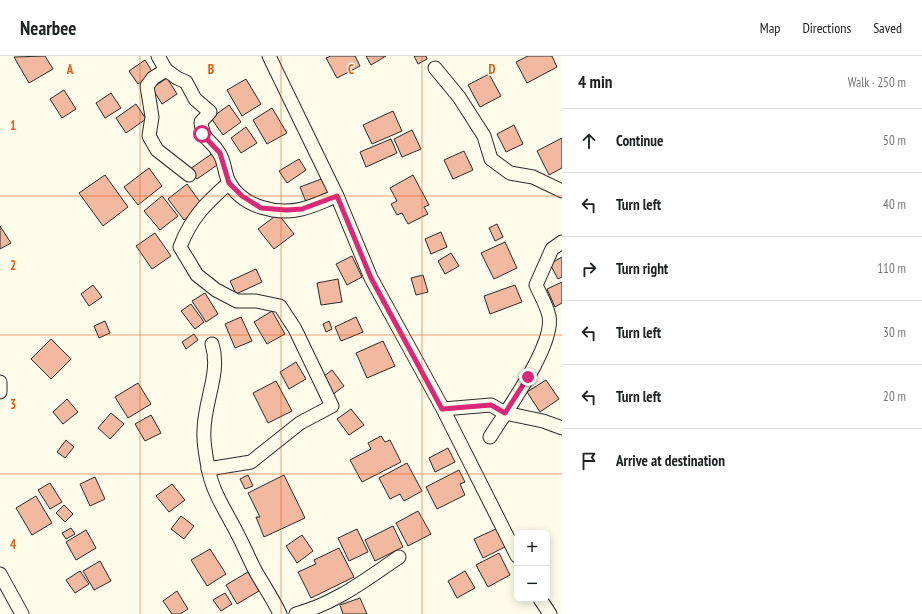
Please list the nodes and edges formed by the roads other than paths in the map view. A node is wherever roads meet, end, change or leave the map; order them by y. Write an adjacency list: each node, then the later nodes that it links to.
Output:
1 (158, 56): 4 (street)
2 (269, 56): 8 (street)
3 (435, 68): 7 (street)
4 (166, 70): 5 (street); 6 (street)
5 (189, 175)
6 (229, 183): 8 (street); 17 (street)
7 (562, 191)
8 (337, 196): 13 (street)
9 (562, 242): 14 (street)
10 (212, 344): 17 (street)
11 (0, 382): 12 (street)
12 (0, 392)
13 (442, 409): 14 (street); 18 (street)
14 (505, 413): 15 (street); 16 (street)
15 (562, 428)
16 (490, 436)
17 (208, 469): 23 (street)
18 (514, 550)
19 (399, 558): 24 (street)
20 (0, 574): 22 (street)
21 (542, 602): 25 (street)
22 (22, 614)
23 (280, 614)
24 (296, 614)
25 (550, 614)

